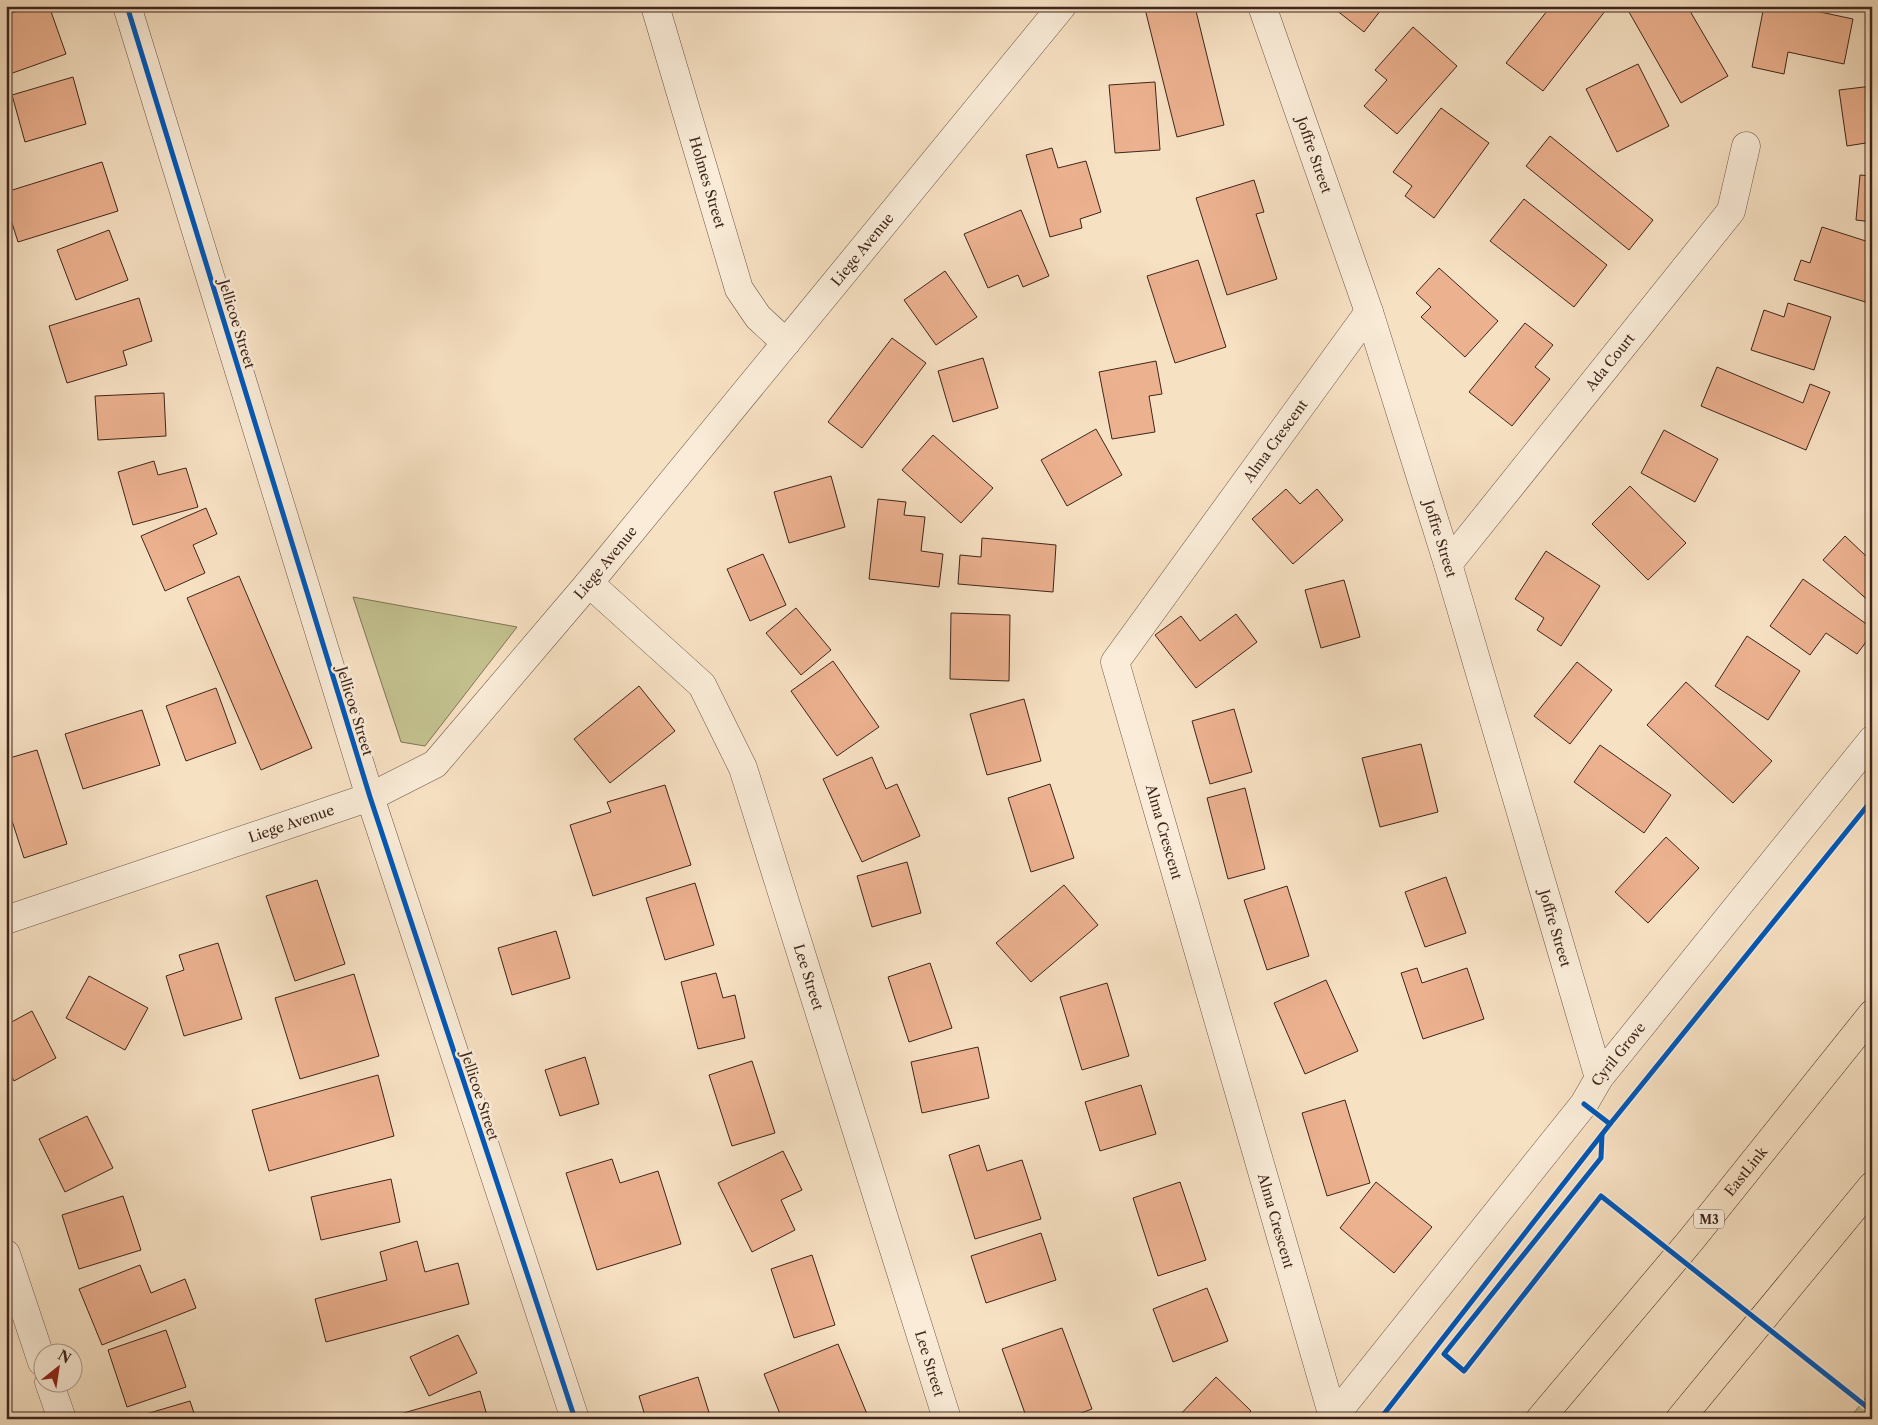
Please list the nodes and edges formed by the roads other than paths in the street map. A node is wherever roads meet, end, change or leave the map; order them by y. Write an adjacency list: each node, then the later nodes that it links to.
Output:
1 (127, 6): 11 (street, Jellicoe Street)
2 (655, 6): 7 (street, Holmes Street)
3 (1062, 6): 7 (street, Liege Avenue)
4 (1262, 6): 6 (street, Joffre Street)
5 (1746, 146): 8 (street, Ada Court)
6 (1369, 312): 8 (street, Joffre Street); 19 (street, Alma Crescent)
7 (786, 342): 9 (street, Liege Avenue)
8 (1448, 564): 14 (street, Joffre Street)
9 (589, 583): 11 (street, Liege Avenue); 22 (street, Lee Street)
10 (1872, 740): 14 (street, Cyril Grove)
11 (370, 797): 12 (street, Liege Avenue); 21 (street, Jellicoe Street)
12 (6, 920)
13 (1872, 1014): 23 (highway, EastLink / M3)
14 (1599, 1078): 19 (street, Cyril Grove)
15 (1872, 1186): 24 (highway)
16 (6, 1254): 17 (street)
17 (35, 1342)
18 (53, 1392): 20 (street)
19 (1332, 1418)
20 (62, 1419)
21 (575, 1419)
22 (947, 1419)
23 (1540, 1419)
24 (1680, 1419)

